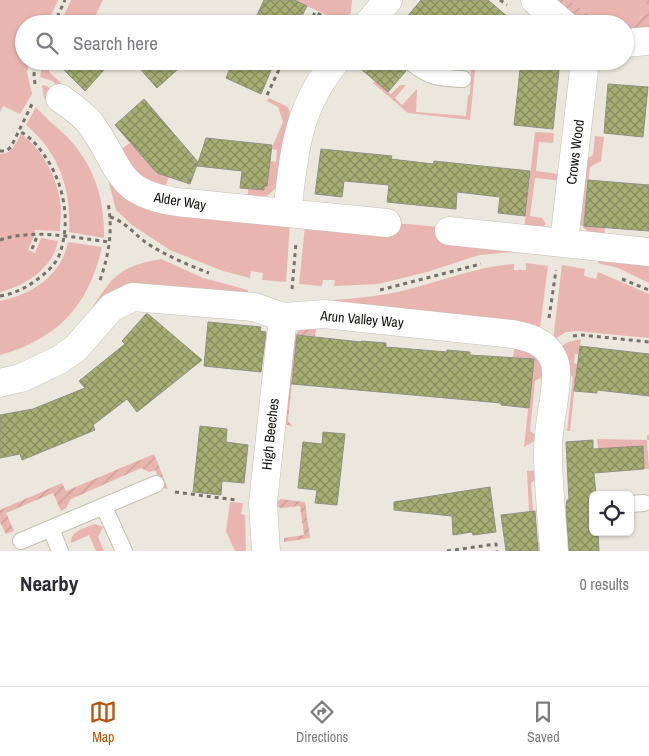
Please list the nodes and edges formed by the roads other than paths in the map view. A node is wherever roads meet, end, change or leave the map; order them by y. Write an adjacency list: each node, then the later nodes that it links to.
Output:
1 (388, 0): 3 (street)
2 (535, 0): 4 (street)
3 (376, 15)
4 (553, 15)
5 (649, 41): 6 (street)
6 (634, 42)
7 (329, 70): 12 (street)
8 (421, 70): 10 (lane)
9 (584, 70): 15 (street, Crows Wood)
10 (463, 79)
11 (47, 100): 12 (street, Alder Way)
12 (293, 214): 13 (street, Alder Way)
13 (387, 223)
14 (449, 231): 15 (street)
15 (562, 242): 16 (street)
16 (649, 252)
17 (286, 317): 18 (street, Arun Valley Way); 25 (street, High Beeches); 26 (street, Arun Valley Way)
18 (0, 383)
19 (156, 484): 20 (lane)
20 (104, 507): 21 (lane); 24 (lane)
21 (51, 529): 22 (lane); 23 (lane)
22 (22, 541)
23 (60, 551)
24 (124, 551)
25 (266, 551)
26 (554, 551)

